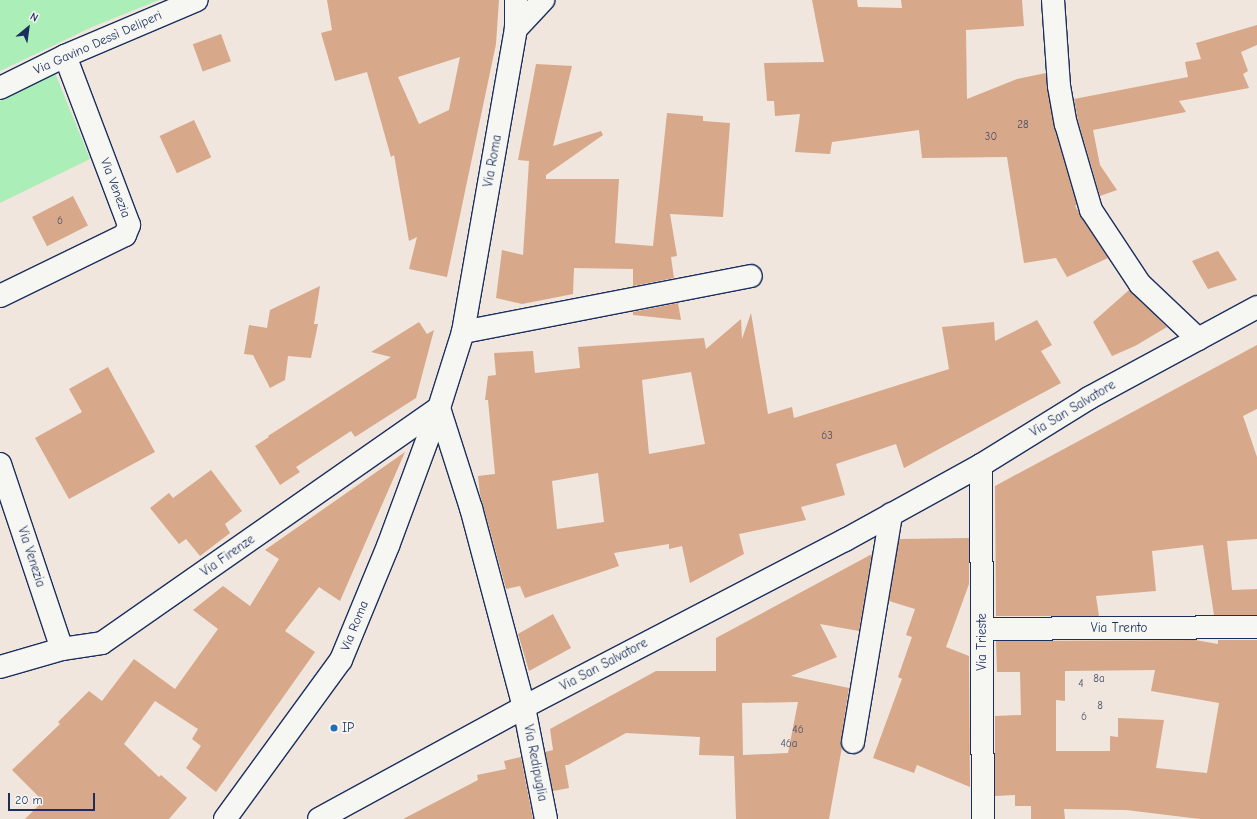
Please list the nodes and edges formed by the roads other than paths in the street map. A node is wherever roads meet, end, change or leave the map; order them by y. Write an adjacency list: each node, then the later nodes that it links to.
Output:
1 (197, 0): 6 (street, Via Gavino Dessì Deliperi)
2 (516, 0): 5 (street, Via Roma)
3 (542, 0): 5 (street)
4 (1053, 0): 12 (street)
5 (516, 29): 11 (street, Via Roma)
6 (65, 56): 7 (street, Via Gavino Dessì Deliperi); 9 (street, Via Venezia)
7 (0, 88)
8 (751, 276): 11 (street)
9 (0, 296)
10 (1257, 308): 12 (street, Via San Salvatore)
11 (463, 332): 13 (street, Via Roma)
12 (1198, 339): 15 (street, Via San Salvatore)
13 (439, 408): 19 (street, Via Firenze); 21 (street); 23 (street, Via Roma)
14 (0, 464): 19 (street, Via Venezia)
15 (981, 465): 16 (street, Via San Salvatore); 18 (street, Via Trieste)
16 (891, 514): 21 (street, Via San Salvatore); 22 (street)
17 (1257, 627): 18 (street, Via Trento)
18 (982, 629): 26 (street, Via Trieste)
19 (62, 649): 20 (street, Via Firenze)
20 (0, 667)
21 (524, 707): 24 (street, Via San Salvatore); 25 (street, Via Redipuglia)
22 (854, 742)
23 (225, 819)
24 (319, 819)
25 (546, 819)
26 (983, 819)

